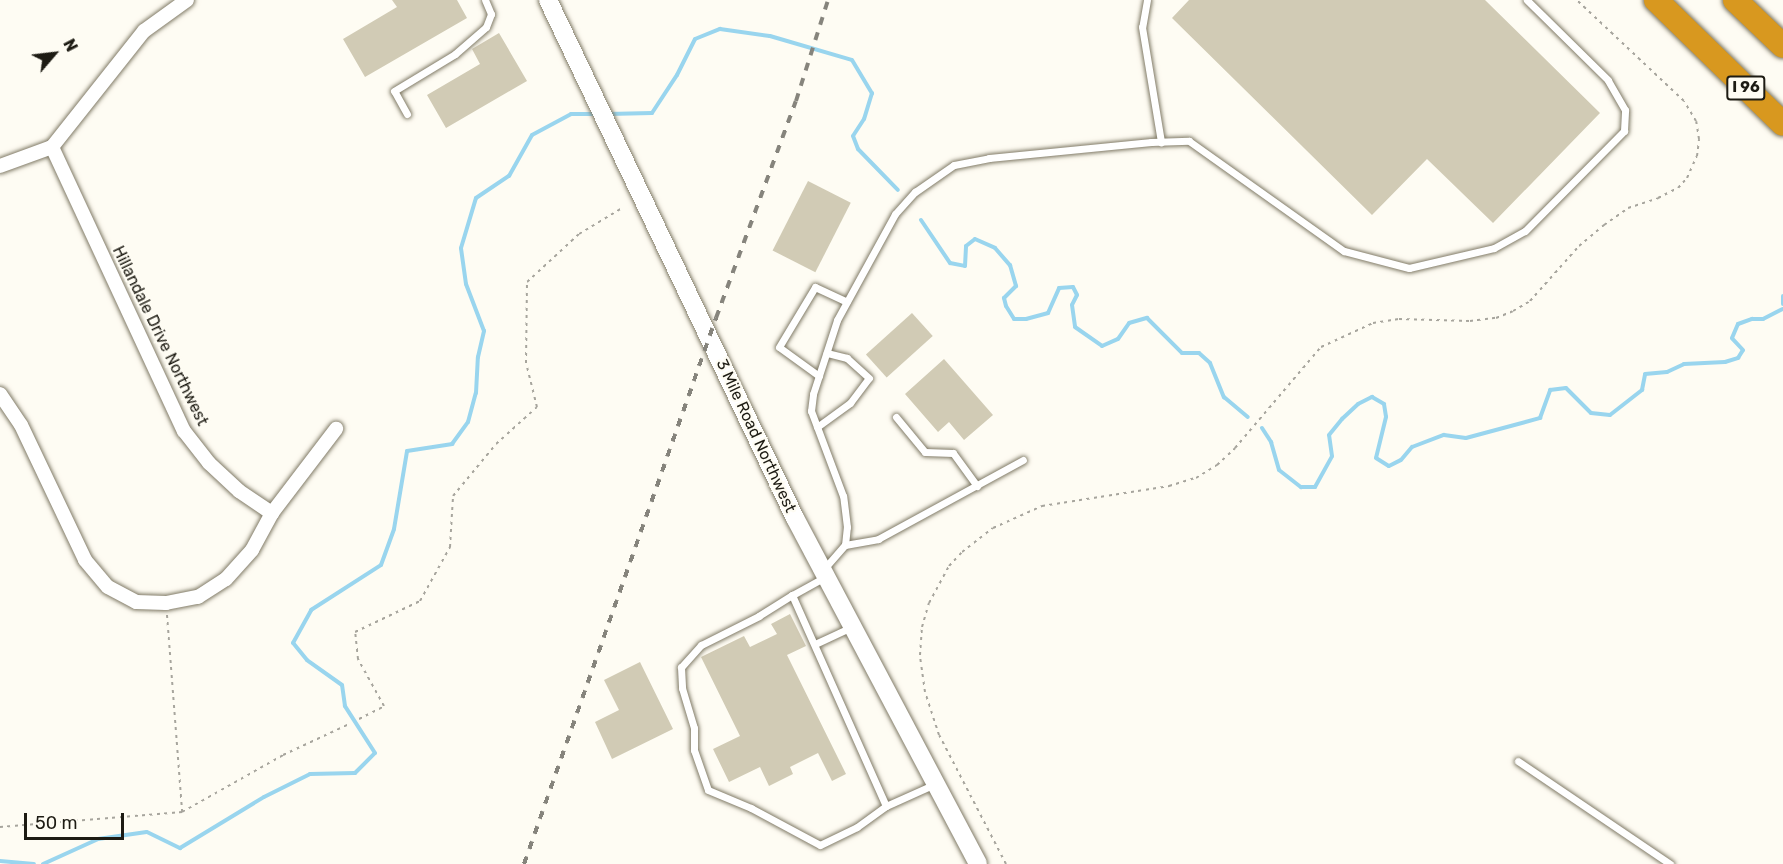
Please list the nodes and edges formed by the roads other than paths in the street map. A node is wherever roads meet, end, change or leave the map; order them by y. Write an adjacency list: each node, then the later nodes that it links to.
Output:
1 (187, 0): 14 (street)
2 (484, 0): 10 (lane)
3 (548, 0): 27 (main road, 3 Mile Road Northwest)
4 (1147, 0): 13 (lane)
5 (1527, 0): 13 (lane)
6 (1656, 0): 9 (highway, I 96)
7 (1736, 0): 8 (highway)
8 (1783, 46)
9 (1709, 52): 11 (highway, I 96); 12 (highway)
10 (406, 114)
11 (1783, 124)
12 (1783, 135)
13 (1161, 142): 16 (lane)
14 (52, 147): 15 (street); 25 (street, Hillandale Drive Northwest)
15 (0, 166)
16 (847, 302): 17 (lane); 18 (lane)
17 (827, 353): 18 (lane); 21 (lane)
18 (819, 376): 21 (lane)
19 (0, 394): 25 (street)
20 (896, 417): 24 (lane)
21 (816, 427): 26 (lane)
22 (336, 429): 25 (street)
23 (1023, 460): 24 (lane)
24 (977, 486): 26 (lane)
25 (272, 513)
26 (845, 545): 27 (lane)
27 (824, 574): 28 (lane); 29 (main road, 3 Mile Road Northwest)
28 (792, 594): 30 (lane); 33 (lane)
29 (851, 627): 30 (lane); 32 (main road, 3 Mile Road Northwest)
30 (815, 644): 33 (lane)
31 (1518, 761): 35 (lane)
32 (935, 784): 33 (lane); 34 (main road, 3 Mile Road Northwest)
33 (886, 806)
34 (978, 864)
35 (1670, 864)

